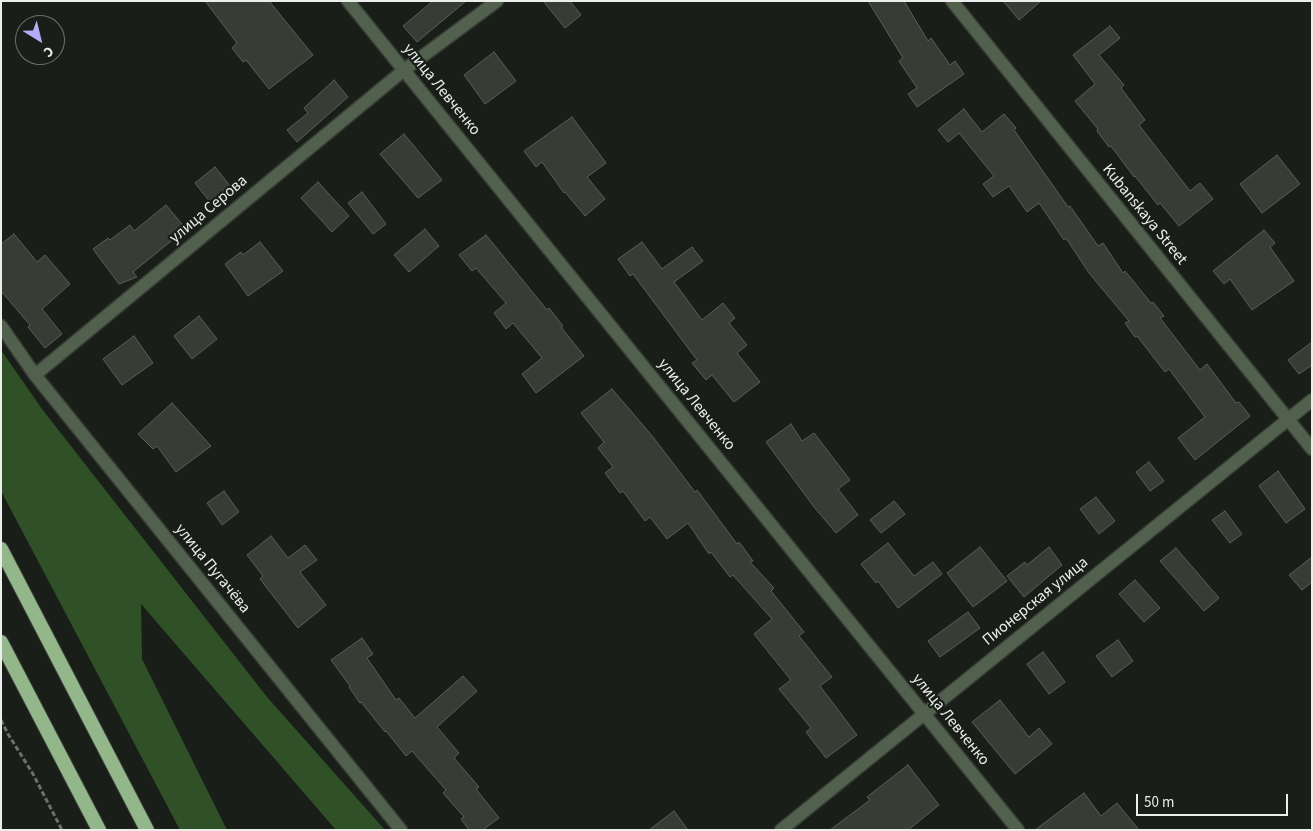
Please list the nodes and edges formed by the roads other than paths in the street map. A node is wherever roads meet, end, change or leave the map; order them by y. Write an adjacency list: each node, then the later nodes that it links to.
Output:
1 (348, 1): 4 (street, улица Левченко)
2 (497, 1): 4 (street, улица Серова)
3 (952, 1): 8 (street, Kubanskaya Street)
4 (404, 70): 6 (street, улица Серова); 12 (street, улица Левченко)
5 (1, 326): 6 (street, улица Пугачёва)
6 (35, 375): 15 (street, улица Пугачёва)
7 (1312, 400): 8 (street, Пионерская улица)
8 (1287, 418): 9 (street, Kubanskaya Street); 12 (street, Пионерская улица)
9 (1312, 449)
10 (1, 549): 14 (highway)
11 (1, 642): 13 (highway)
12 (924, 714): 16 (street, Пионерская улица); 17 (street, улица Левченко)
13 (99, 830)
14 (147, 830)
15 (401, 830)
16 (781, 830)
17 (1018, 830)

